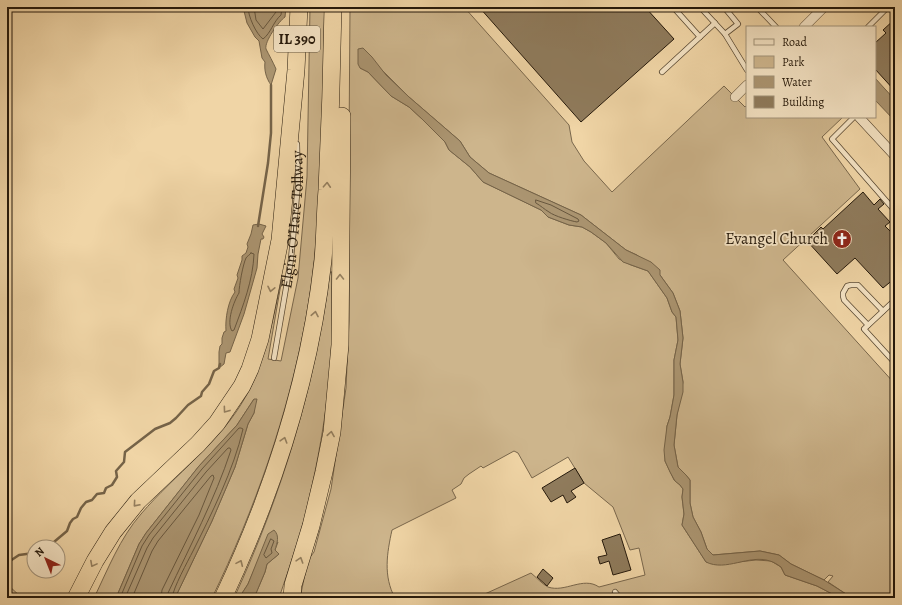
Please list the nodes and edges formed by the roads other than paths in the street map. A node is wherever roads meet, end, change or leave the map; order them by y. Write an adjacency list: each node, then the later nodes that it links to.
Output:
1 (299, 7): 17 (highway, IL 390)
2 (333, 7): 35 (highway, one-way to 2)
3 (343, 7): 33 (highway, one-way to 3)
4 (673, 7): 15 (lane)
5 (700, 7): 10 (lane)
6 (724, 7): 14 (lane)
7 (757, 7): 11 (lane)
8 (824, 7): 12 (street)
9 (888, 7): 13 (lane)
10 (715, 23): 14 (lane); 15 (lane)
11 (775, 26)
12 (805, 26)
13 (869, 26)
14 (725, 34): 16 (lane)
15 (700, 37): 18 (lane)
16 (746, 68)
17 (296, 70): 23 (lane); 34 (highway, one-way to 34)
18 (662, 72)
19 (746, 86): 20 (street)
20 (735, 97)
21 (853, 118): 26 (lane)
22 (860, 118): 25 (street)
23 (297, 123)
24 (297, 138): 30 (lane, Elgin-O'Hare Tollway)
25 (895, 156)
26 (895, 211)
27 (895, 300): 28 (lane)
28 (883, 311): 29 (lane); 29 (lane)
29 (868, 325): 31 (lane)
30 (274, 358)
31 (895, 363)
32 (614, 592): 36 (lane)
33 (291, 594)
34 (76, 598)
35 (223, 598)
36 (620, 598)

